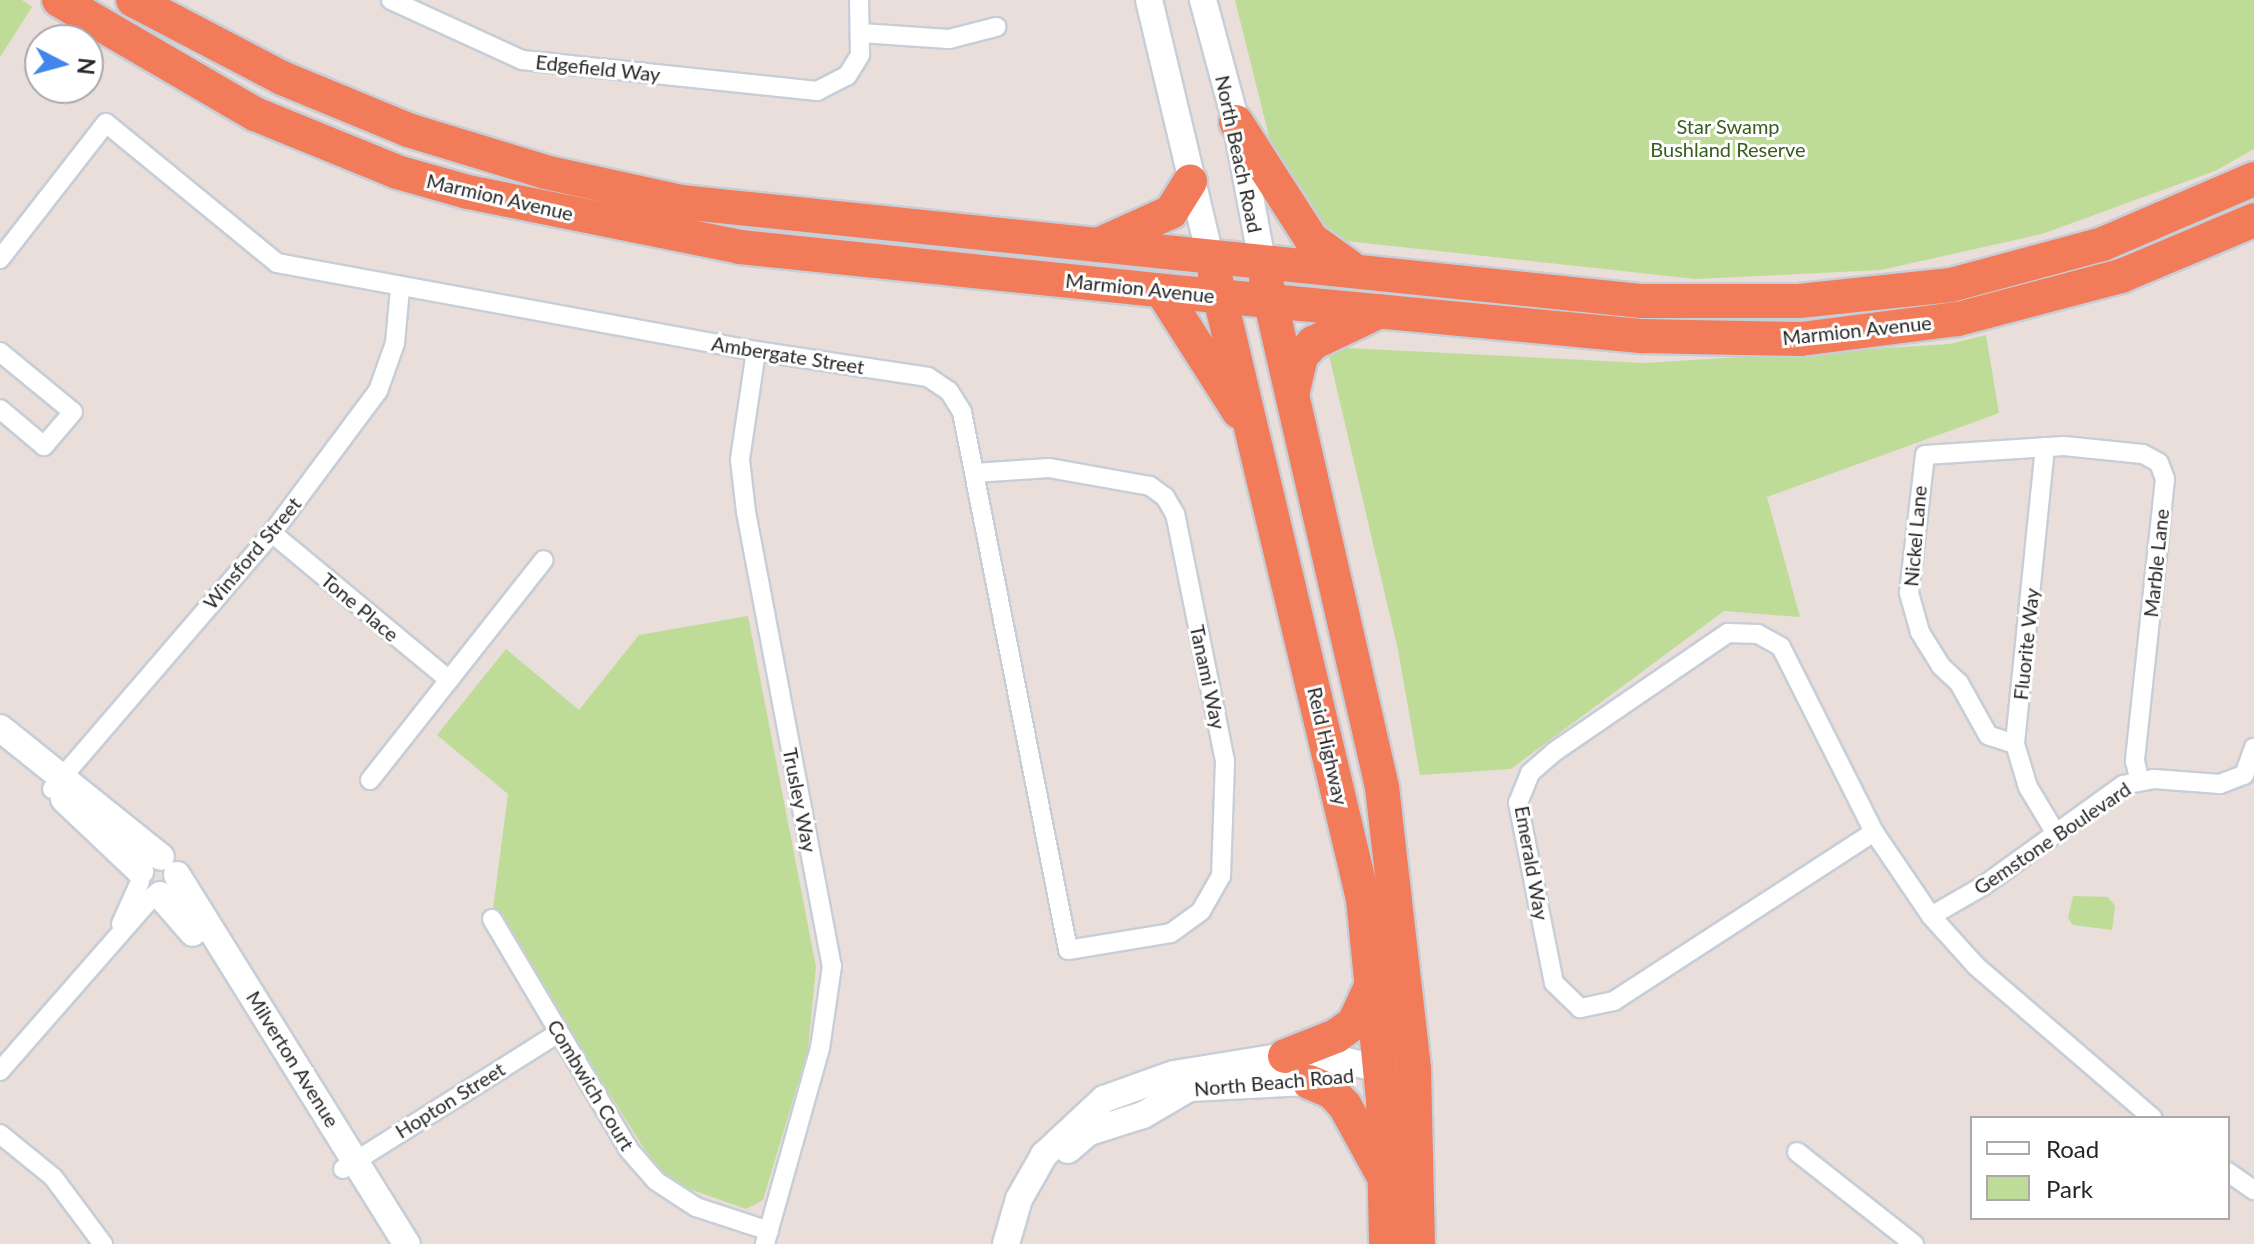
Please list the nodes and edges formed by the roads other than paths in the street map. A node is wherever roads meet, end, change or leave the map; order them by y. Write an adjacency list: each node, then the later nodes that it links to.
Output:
1 (59, 0): 19 (highway, Marmion Avenue)
2 (133, 0): 13 (highway, Marmion Avenue)
3 (391, 0): 8 (street, Edgefield Way)
4 (859, 0): 8 (street)
5 (1149, 0): 11 (main road)
6 (1203, 0): 9 (main road, North Beach Road)
7 (996, 27): 8 (street)
8 (861, 33)
9 (1236, 122): 16 (main road, North Beach Road); 17 (highway)
10 (2254, 179): 17 (highway, Marmion Avenue)
11 (1190, 182): 13 (highway); 14 (main road)
12 (2254, 220): 22 (highway, Marmion Avenue)
13 (1098, 245): 14 (highway, Marmion Avenue)
14 (1210, 256): 16 (highway, Marmion Avenue); 20 (highway, Reid Highway)
15 (0, 259): 18 (street, Ambergate Street)
16 (1262, 261): 17 (highway, Marmion Avenue); 21 (highway)
17 (1355, 270)
18 (400, 289): 23 (street, Ambergate Street); 30 (street, Winsford Street)
19 (1162, 291): 20 (highway, Marmion Avenue); 27 (highway)
20 (1220, 296): 21 (highway, Marmion Avenue); 27 (highway, Reid Highway)
21 (1271, 300): 22 (highway, Marmion Avenue); 25 (highway)
22 (1380, 311): 25 (highway)
23 (756, 351): 29 (street, Ambergate Street); 61 (street, Trusley Way)
24 (0, 352): 26 (street)
25 (1293, 391): 45 (highway)
26 (0, 409)
27 (1257, 443): 47 (highway, Reid Highway)
28 (2045, 447): 34 (street, Fluorite Way); 34 (street, Nickel Lane); 37 (street, Marble Lane)
29 (974, 473): 46 (street, Ambergate Street); 46 (street, Tanami Way)
30 (272, 533): 32 (street, Tone Place); 39 (street, Winsford Street)
31 (544, 560): 32 (street)
32 (449, 680): 38 (street)
33 (0, 728): 39 (main road, Milverton Avenue)
34 (2015, 744): 41 (street, Fluorite Way)
35 (0, 748): 39 (main road, Milverton Avenue)
36 (2254, 748): 37 (street, Gemstone Boulevard)
37 (2139, 779): 41 (street, Gemstone Boulevard)
38 (370, 780)
39 (57, 783): 42 (main road, Milverton Avenue)
40 (1874, 832): 40 (street, Emerald Way); 43 (street, Emerald Way)
41 (2055, 832): 43 (street, Gemstone Boulevard)
42 (155, 879): 51 (street); 57 (main road, Milverton Avenue)
43 (1931, 916): 53 (street, Emerald Way)
44 (492, 919): 48 (street, Combwich Court)
45 (1402, 934): 50 (highway); 56 (highway)
46 (1068, 950)
47 (1373, 981): 49 (highway); 50 (highway, Reid Highway)
48 (558, 1033): 57 (street, Hopton Street); 61 (street, Combwich Court)
49 (1285, 1056): 50 (main road, North Beach Road); 65 (main road, North Beach Road)
50 (1380, 1069): 52 (main road, North Beach Road); 56 (highway); 59 (highway, Reid Highway)
51 (0, 1071)
52 (1309, 1082): 59 (highway); 66 (main road, North Beach Road)
53 (2151, 1116)
54 (0, 1134): 62 (street)
55 (1797, 1152): 69 (street)
56 (1418, 1154): 68 (highway)
57 (349, 1164): 63 (main road, Milverton Avenue); 64 (main road, Milverton Avenue)
58 (2230, 1173): 60 (street)
59 (1387, 1182): 67 (highway, Reid Highway)
60 (2254, 1190)
61 (767, 1237)
62 (103, 1244)
63 (389, 1244)
64 (407, 1244)
65 (1006, 1244)
66 (1021, 1244)
67 (1386, 1244)
68 (1418, 1244)
69 (1914, 1244)

